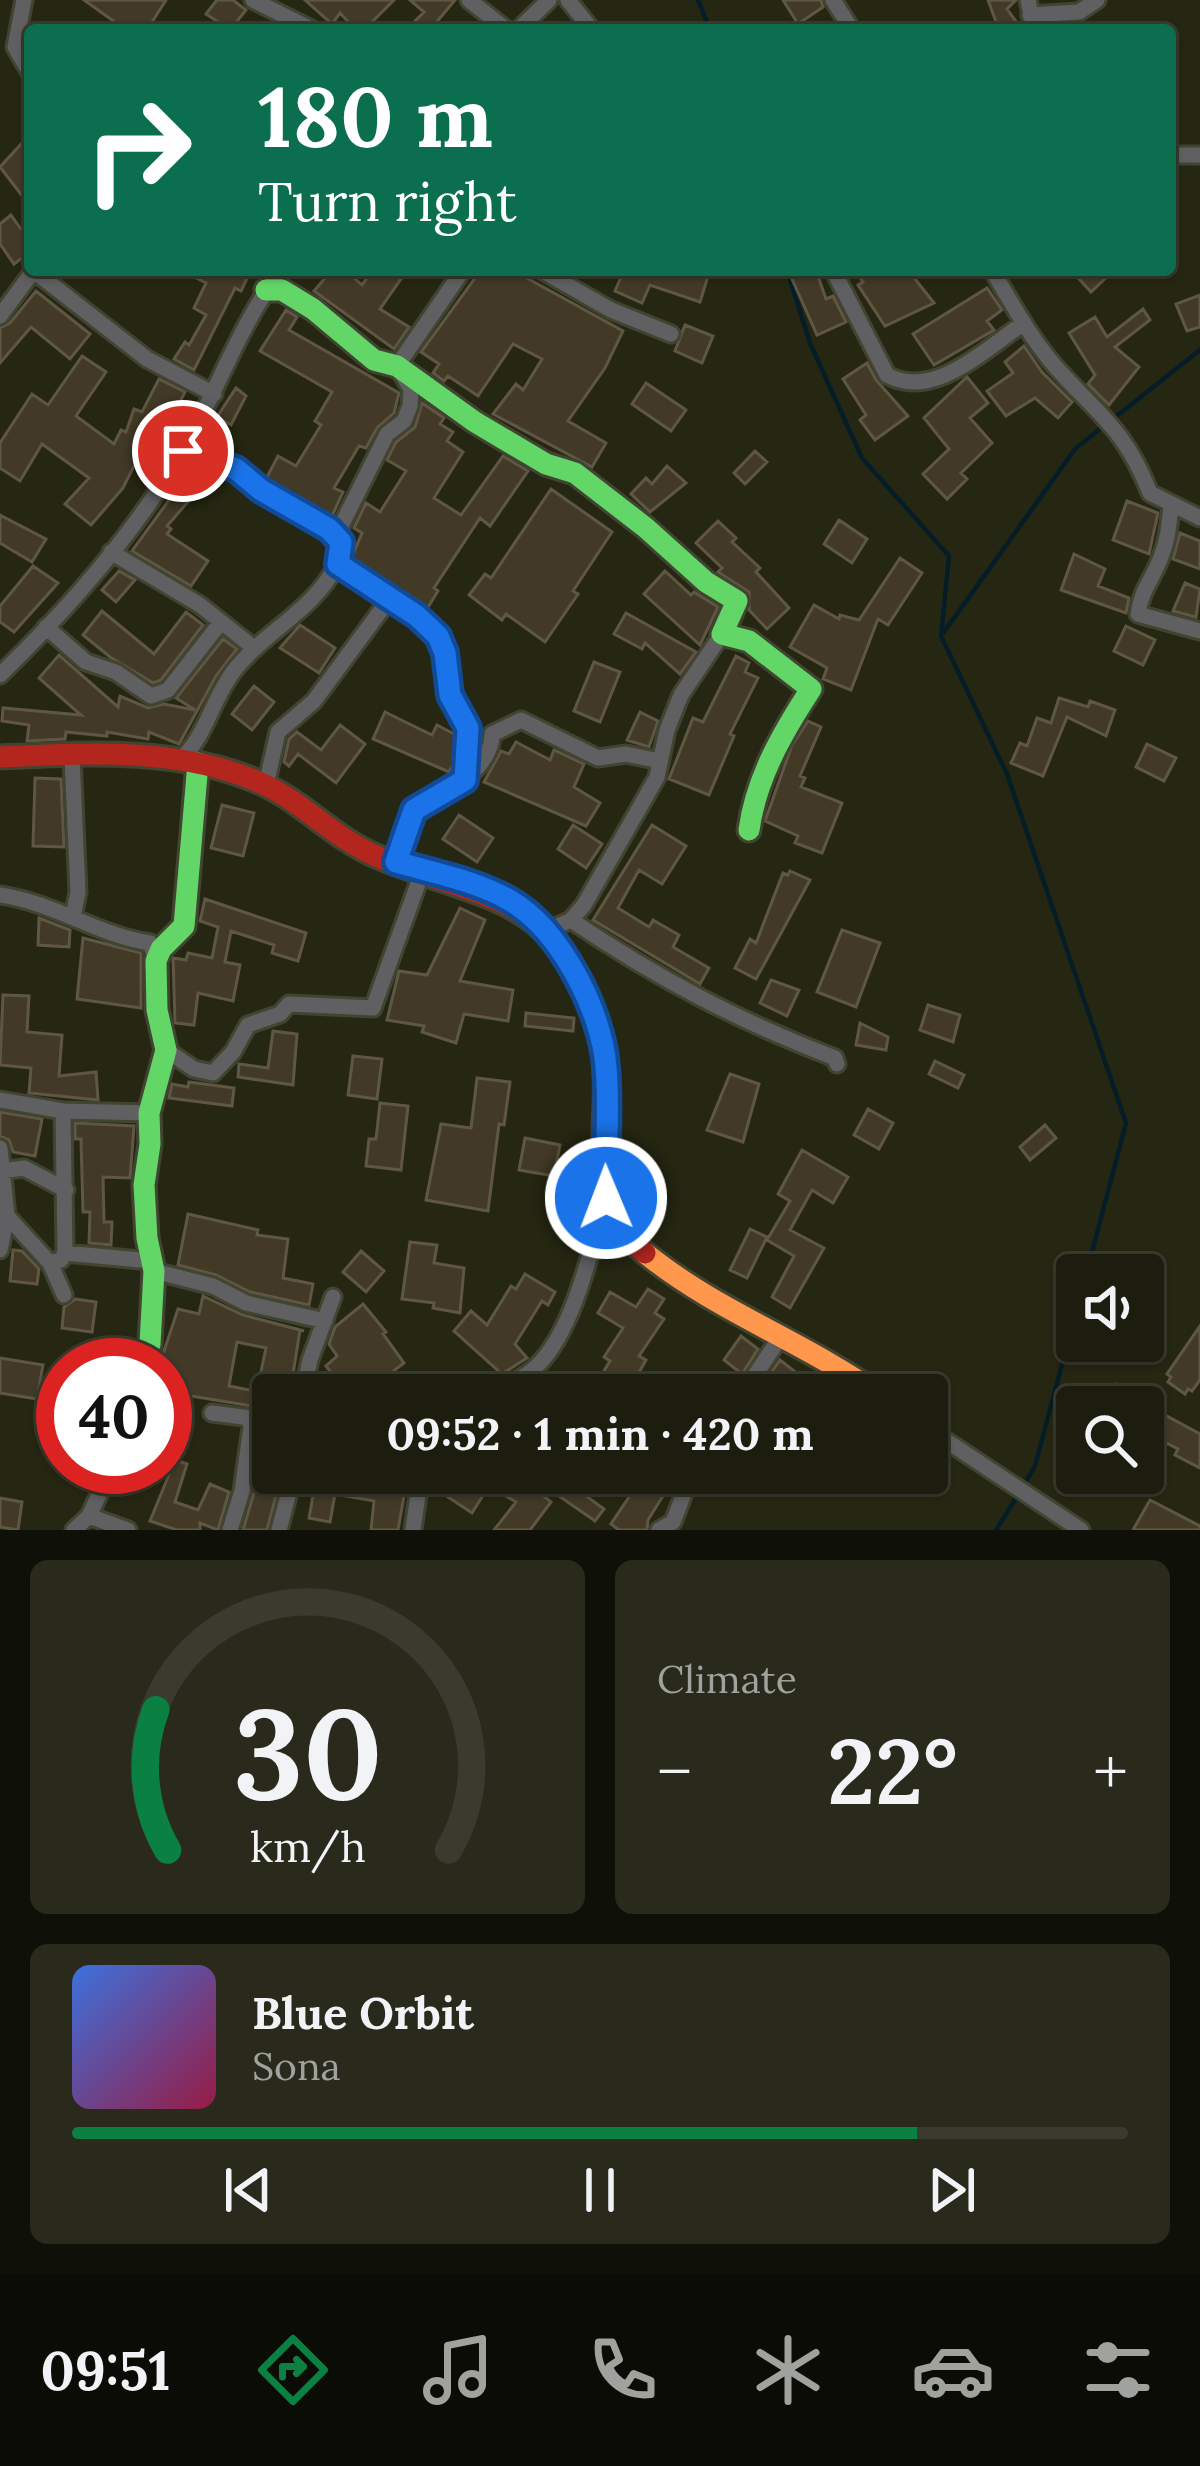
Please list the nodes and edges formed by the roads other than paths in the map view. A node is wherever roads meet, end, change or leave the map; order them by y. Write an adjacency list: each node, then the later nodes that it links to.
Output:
1 (24, 0): 12 (street)
2 (253, 0): 8 (street)
3 (469, 0): 9 (street)
4 (549, 0): 10 (street)
5 (568, 0): 11 (street)
6 (1097, 0): 7 (street)
7 (1030, 15)
8 (301, 24)
9 (499, 24)
10 (524, 24)
11 (587, 24)
12 (24, 63)
13 (30, 276): 21 (street)
14 (40, 276): 25 (street)
15 (276, 276): 20 (street)
16 (459, 276): 24 (street)
17 (552, 276): 23 (street)
18 (836, 276): 22 (street)
19 (996, 276): 22 (street)
20 (266, 290): 24 (street); 25 (street)
21 (0, 316)
22 (1024, 323): 27 (street)
23 (671, 334)
24 (398, 366): 29 (street); 36 (street)
25 (214, 394): 26 (street)
26 (183, 451): 29 (street); 30 (street)
27 (1171, 506): 28 (street); 35 (street)
28 (1200, 518)
29 (341, 542): 31 (street)
30 (112, 552): 33 (street); 34 (street)
31 (338, 564): 32 (street); 37 (street)
32 (390, 598): 43 (street); 44 (street)
33 (220, 622): 34 (street); 37 (street)
34 (46, 627): 38 (street)
35 (1200, 631)
36 (722, 634): 42 (street); 45 (street)
37 (254, 648): 41 (street)
38 (0, 675)
39 (0, 757): 40 (street)
40 (72, 757): 41 (street); 49 (street)
41 (190, 761): 44 (street); 52 (street)
42 (660, 761): 43 (street); 50 (street)
43 (465, 780): 46 (street)
44 (266, 785): 46 (street)
45 (749, 830)
46 (396, 862): 47 (street)
47 (423, 870): 51 (street); 53 (street)
48 (0, 896): 49 (street)
49 (73, 916): 52 (street)
50 (571, 920): 51 (street); 54 (street)
51 (546, 931): 61 (street)
52 (156, 959): 53 (street)
53 (166, 1050): 57 (street)
54 (837, 1064)
55 (0, 1100): 56 (street)
56 (63, 1111): 57 (street); 60 (street)
57 (149, 1113): 65 (street)
58 (0, 1148): 59 (street)
59 (2, 1171): 60 (street); 62 (street)
60 (66, 1190): 64 (street)
61 (606, 1198): 69 (street); 71 (street)
62 (7, 1216): 63 (street); 64 (street)
63 (0, 1250)
64 (57, 1258): 65 (street); 66 (street)
65 (152, 1266): 68 (street); 70 (street)
66 (64, 1295)
67 (333, 1297): 68 (street)
68 (326, 1321): 72 (street)
69 (781, 1336): 75 (street); 76 (street)
70 (150, 1338)
71 (532, 1371): 73 (street); 74 (street)
72 (307, 1374)
73 (526, 1374)
74 (533, 1374)
75 (756, 1374)
76 (848, 1374)
77 (212, 1412): 78 (street)
78 (248, 1418): 79 (street); 88 (street)
79 (252, 1418)
80 (948, 1442): 92 (street)
81 (99, 1494): 85 (street)
82 (288, 1494): 89 (street)
83 (418, 1494): 90 (street)
84 (680, 1494): 91 (street)
85 (89, 1516): 86 (street); 87 (street)
86 (74, 1530)
87 (128, 1530)
88 (230, 1530)
89 (279, 1530)
90 (413, 1530)
91 (659, 1530)
92 (1081, 1530)

